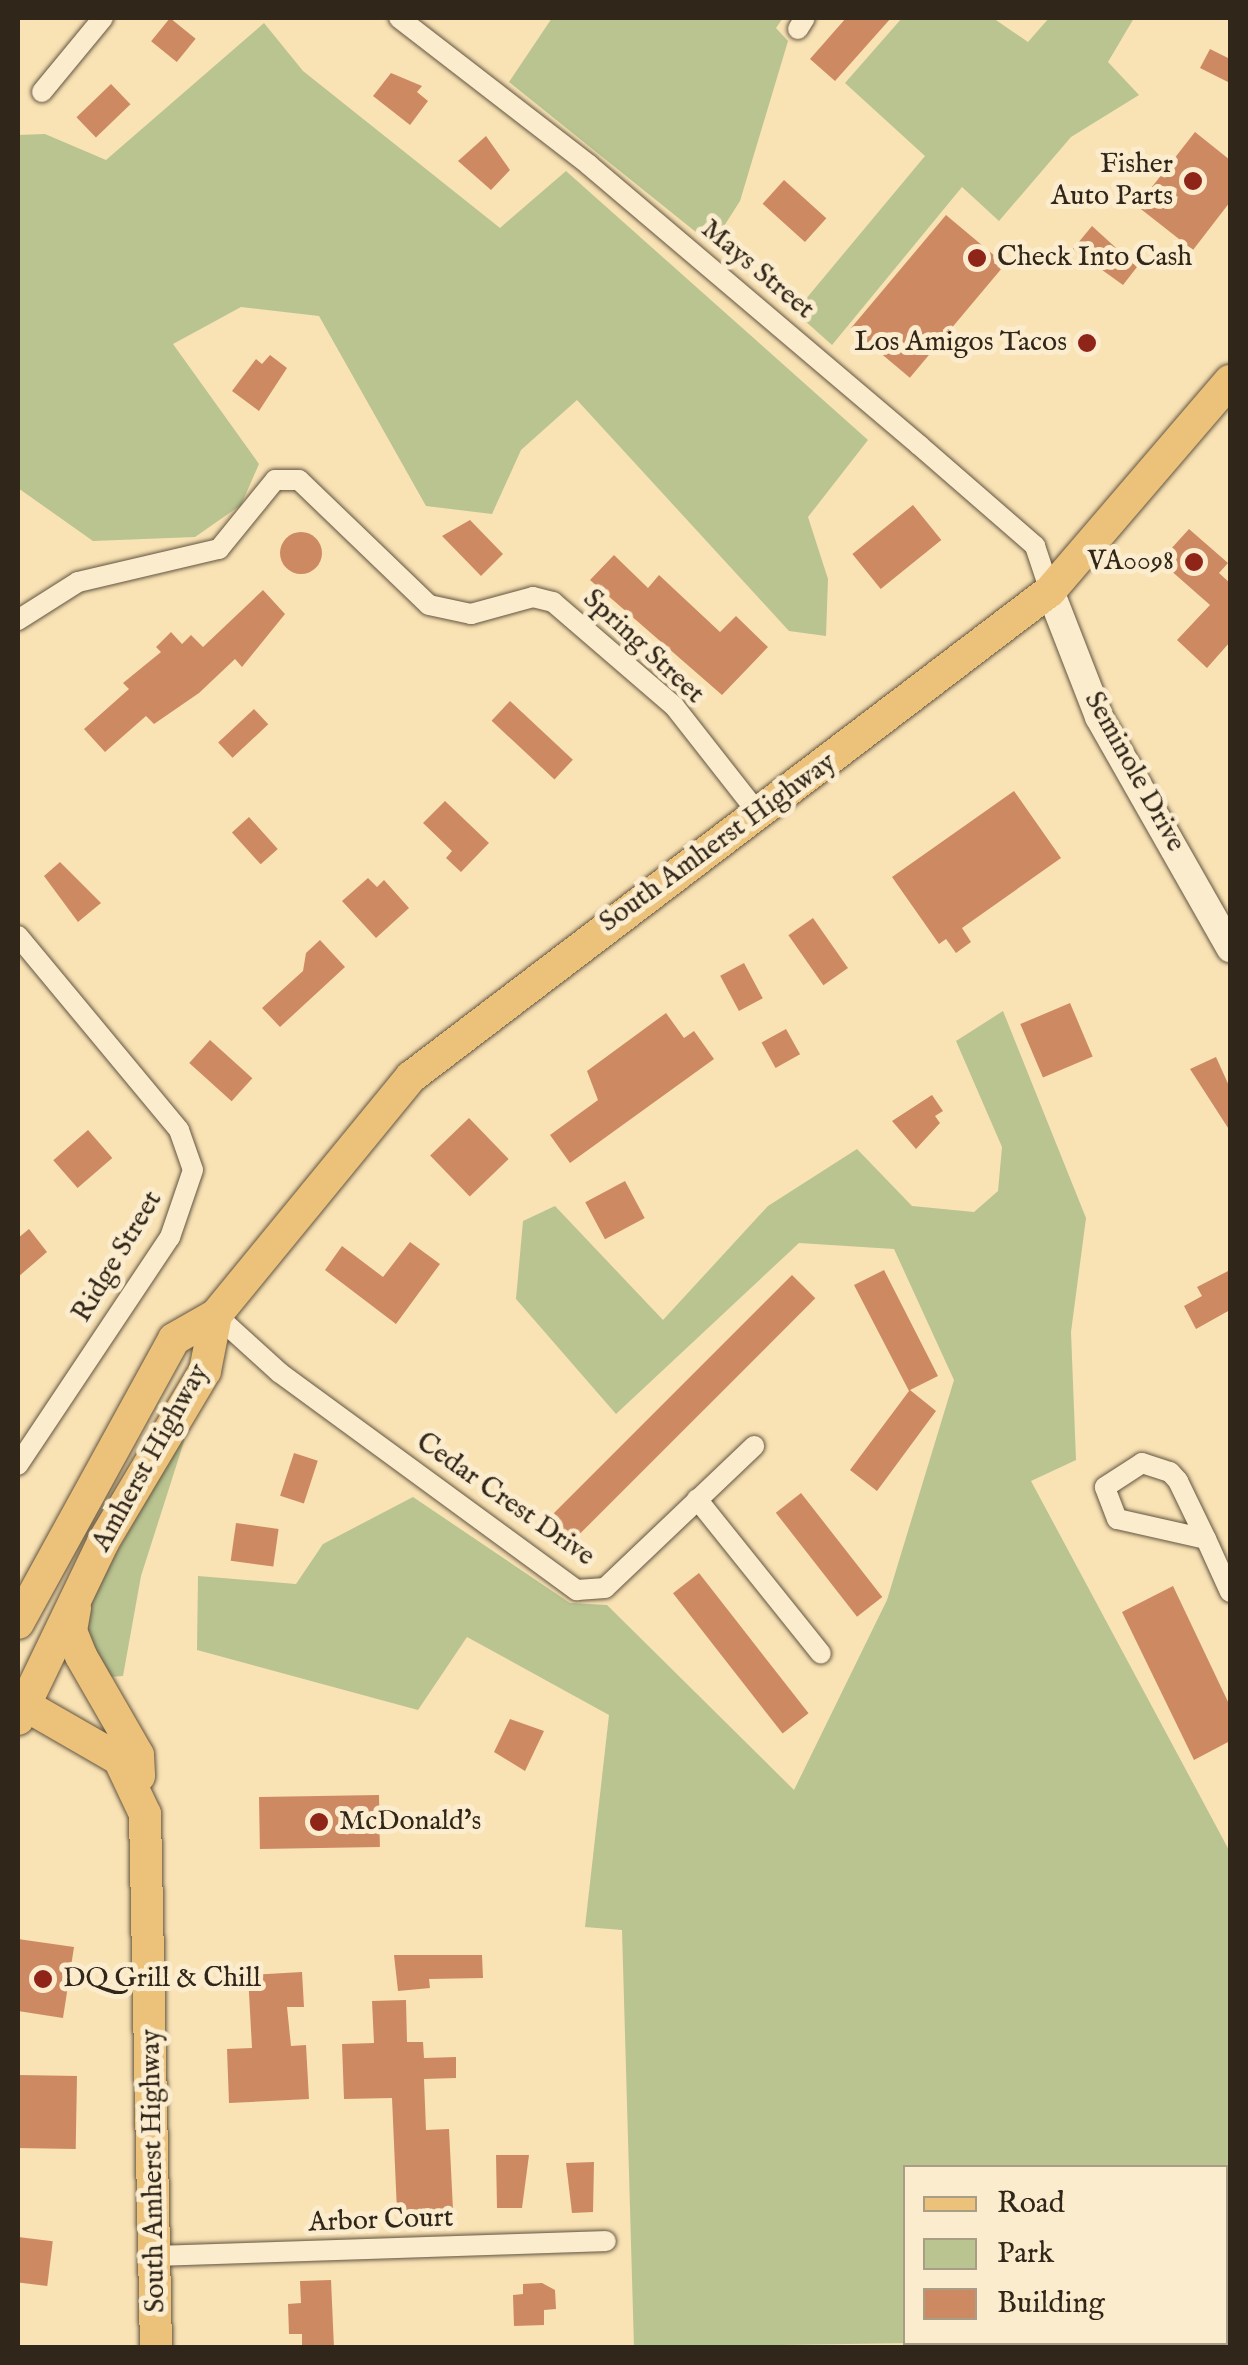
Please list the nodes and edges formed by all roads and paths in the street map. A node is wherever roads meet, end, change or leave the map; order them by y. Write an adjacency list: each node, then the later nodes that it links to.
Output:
1 (103, 18): 3 (street)
2 (399, 18): 5 (street, Mays Street)
3 (42, 92)
4 (1230, 381): 5 (main road, South Amherst Highway)
5 (1050, 591): 7 (main road, South Amherst Highway); 9 (street, Seminole Drive)
6 (18, 620): 7 (street, Spring Street)
7 (758, 813): 10 (main road, South Amherst Highway)
8 (20, 943): 12 (street, Ridge Street)
9 (1230, 948)
10 (216, 1314): 13 (street, Cedar Crest Drive); 16 (main road, Amherst Highway); 17 (main road, Amherst Highway)
11 (754, 1446): 13 (street, Cedar Crest Drive)
12 (18, 1465)
13 (697, 1499): 18 (street)
14 (1206, 1539): 14 (street); 15 (street)
15 (1230, 1592)
16 (77, 1594): 19 (main road, Amherst Highway); 20 (main road, South Amherst Highway)
17 (18, 1623)
18 (821, 1654)
19 (20, 1708): 20 (main road)
20 (140, 1791): 22 (main road, South Amherst Highway)
21 (606, 2242): 22 (street, Arbor Court)
22 (158, 2256): 23 (main road, South Amherst Highway)
23 (156, 2348)

